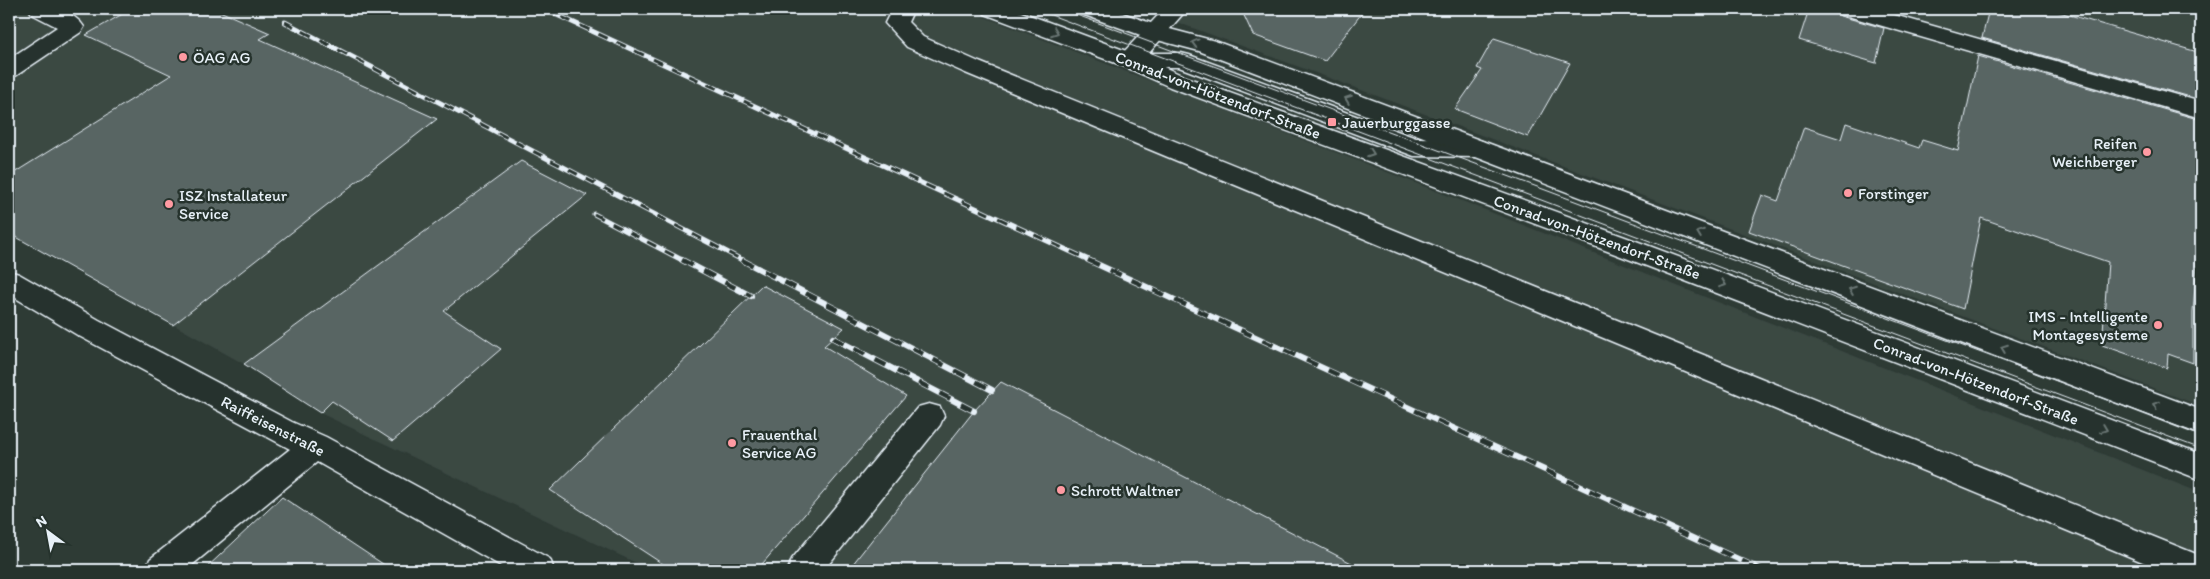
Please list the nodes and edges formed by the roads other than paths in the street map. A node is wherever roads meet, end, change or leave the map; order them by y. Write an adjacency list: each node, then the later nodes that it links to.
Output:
1 (40, 9): 10 (main road)
2 (903, 9): 23 (main road)
3 (993, 9): 8 (main road, Conrad-von-Hötzendorf-Straße, one-way to 8)
4 (1090, 9): 7 (main road)
5 (1176, 9): 7 (main road)
6 (1849, 9): 11 (main road)
7 (1154, 32): 8 (main road); 9 (main road); 13 (main road, one-way to 7)
8 (1130, 60): 9 (main road); 14 (main road, Conrad-von-Hötzendorf-Straße, one-way to 14)
9 (1181, 60): 12 (main road)
10 (9, 70)
11 (2201, 110)
12 (1414, 147): 13 (main road); 14 (main road)
13 (1475, 148): 17 (main road, one-way to 13)
14 (1448, 182): 19 (main road, Conrad-von-Hötzendorf-Straße, one-way to 19)
15 (9, 282): 18 (main road, Raiffeisenstraße)
16 (929, 416): 22 (main road)
17 (2201, 422)
18 (315, 446): 20 (main road); 21 (main road, Raiffeisenstraße)
19 (2201, 467)
20 (162, 570)
21 (538, 570)
22 (804, 570)
23 (2199, 570)

